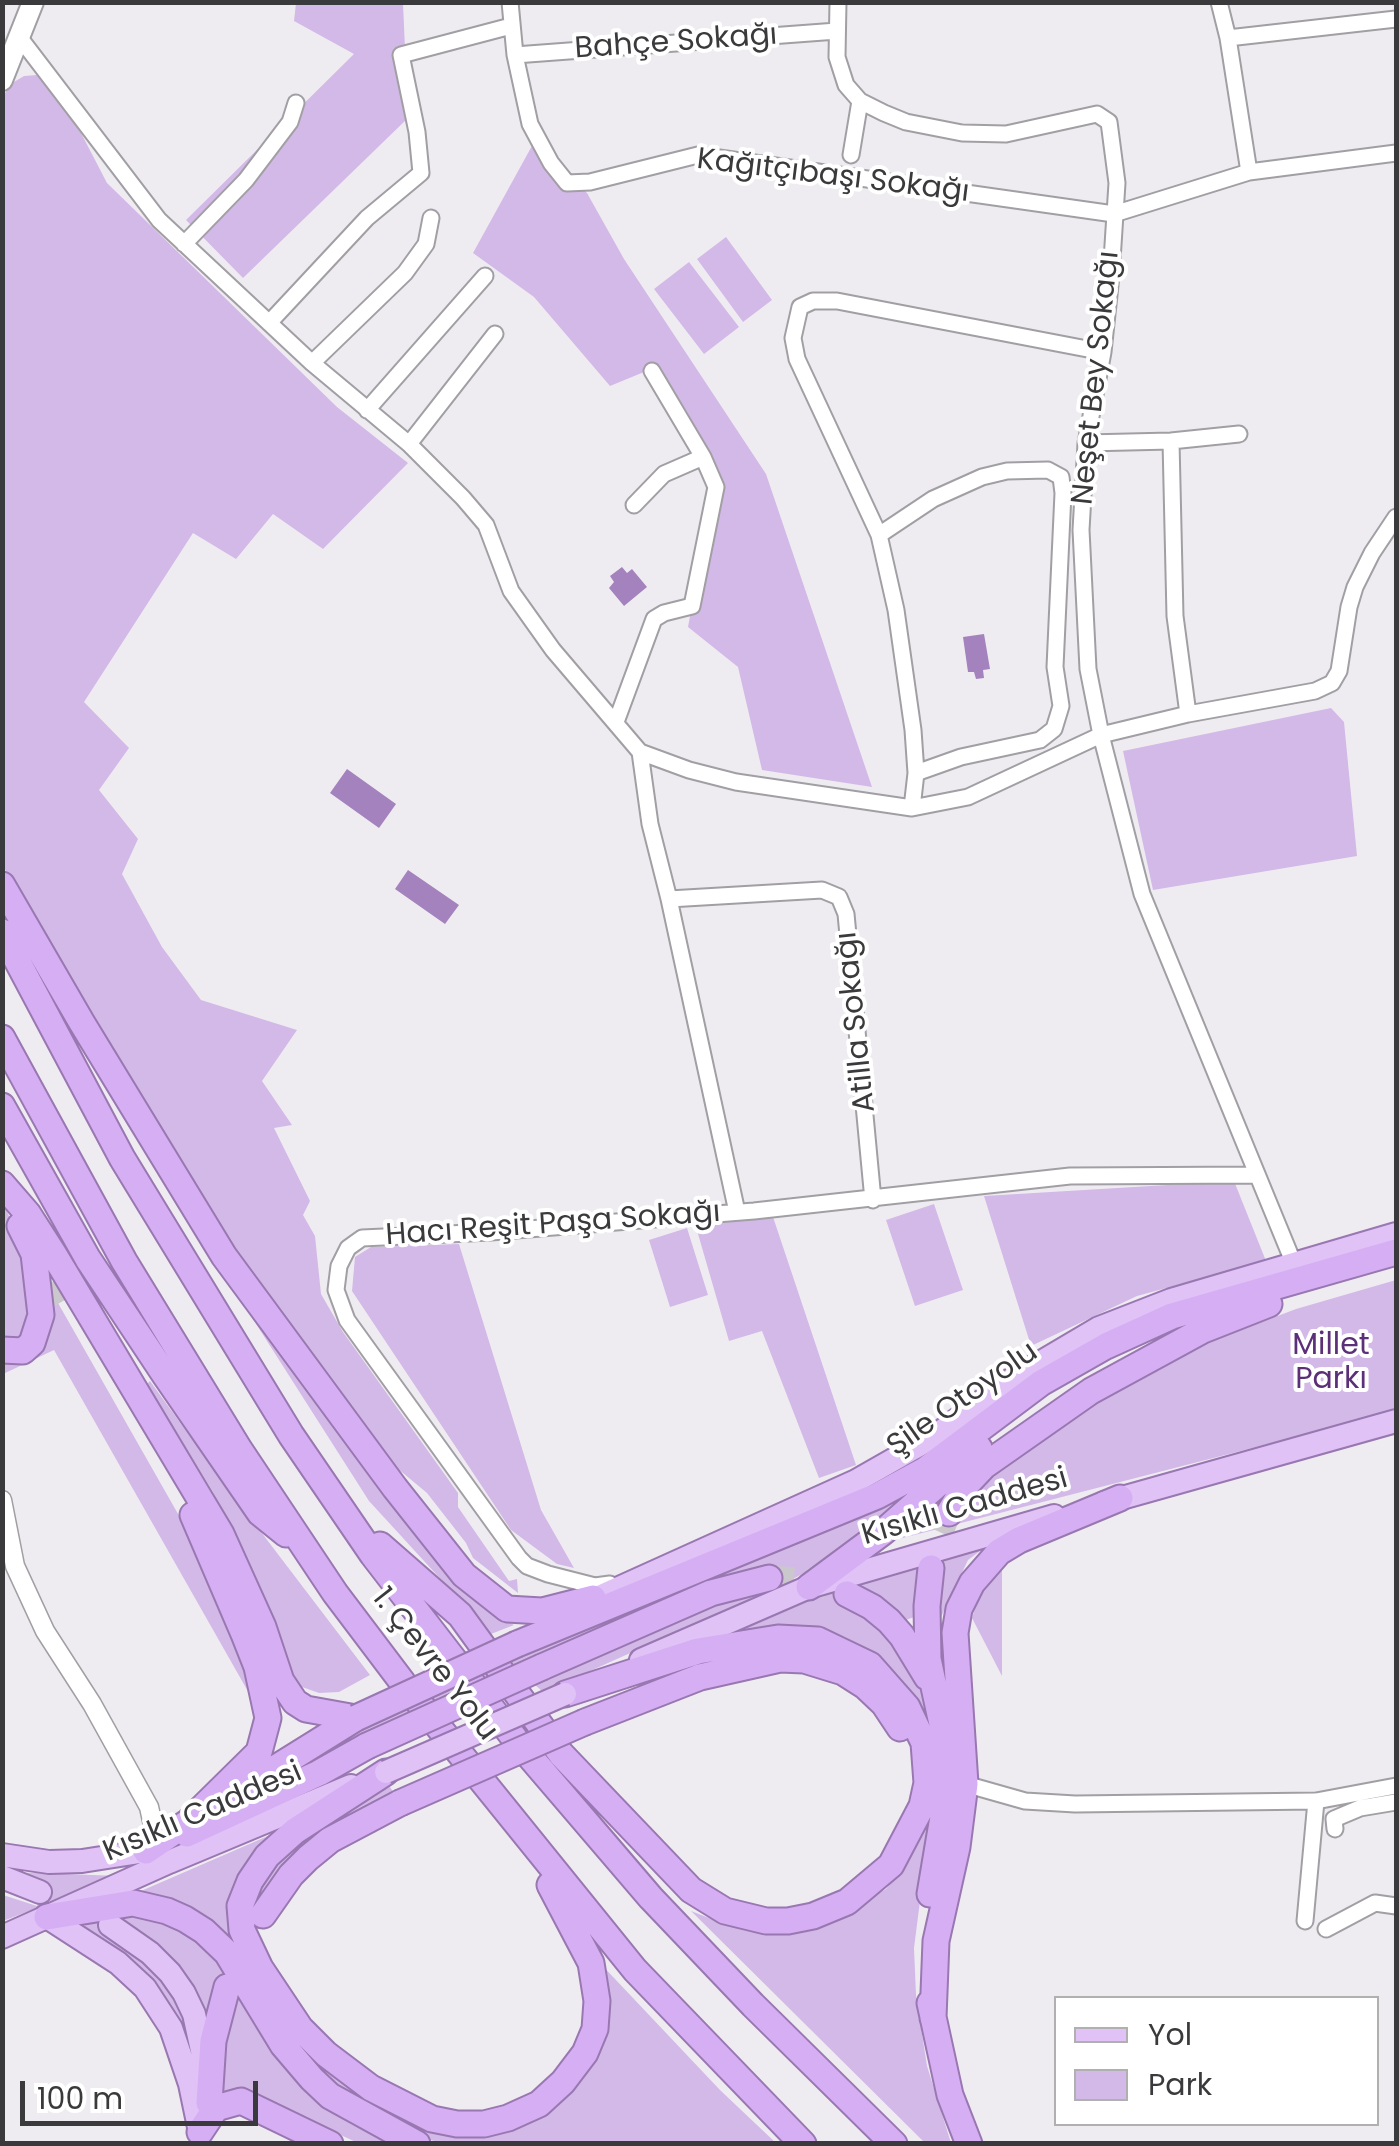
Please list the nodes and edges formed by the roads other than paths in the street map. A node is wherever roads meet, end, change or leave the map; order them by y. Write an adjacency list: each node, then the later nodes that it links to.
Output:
1 (33, 2): 8 (main road)
2 (510, 2): 6 (street, Kağıtçıbaşı Sokağı)
3 (838, 2): 7 (street)
4 (1219, 2): 9 (street)
5 (1396, 19): 9 (street)
6 (511, 26): 10 (street, Kağıtçıbaşı Sokağı); 21 (street)
7 (836, 31): 10 (street, Bahçe Sokağı); 12 (street)
8 (20, 38): 11 (main road); 19 (street)
9 (1228, 38): 16 (street)
10 (516, 55): 17 (street, Kağıtçıbaşı Sokağı)
11 (2, 80)
12 (860, 101): 15 (street); 17 (street, Neşet Bey Sokağı)
13 (296, 103): 19 (street)
14 (1396, 153): 16 (street)
15 (851, 155)
16 (1248, 172): 17 (street)
17 (1114, 214): 23 (street, Neşet Bey Sokağı)
18 (431, 218): 24 (street)
19 (184, 244): 21 (street)
20 (485, 276): 26 (street)
21 (270, 323): 24 (street)
22 (495, 334): 30 (street)
23 (1103, 352): 29 (street, Neşet Bey Sokağı); 34 (street)
24 (312, 363): 26 (street)
25 (652, 371): 31 (street)
26 (368, 410): 30 (street)
27 (1239, 434): 28 (street)
28 (1171, 441): 29 (street); 35 (street)
29 (1086, 443): 37 (street, Neşet Bey Sokağı)
30 (409, 444): 36 (street)
31 (703, 457): 32 (street); 36 (street)
32 (634, 505)
33 (1396, 518): 35 (street)
34 (880, 535): 39 (street); 39 (street)
35 (1188, 714): 37 (street)
36 (616, 722): 38 (street)
37 (1100, 735): 40 (street); 46 (street, Neşet Bey Sokağı)
38 (640, 752): 40 (street); 42 (street)
39 (916, 773): 40 (street)
40 (912, 808)
41 (2, 885): 69 (highway)
42 (670, 898): 49 (street, Atilla Sokağı); 50 (street)
43 (2, 932): 62 (highway)
44 (2, 1038): 63 (highway)
45 (2, 1106): 63 (highway)
46 (1256, 1175): 49 (street, Hacı Reşit Paşa Sokağı); 53 (street, Neşet Bey Sokağı)
47 (2, 1184): 73 (highway)
48 (2, 1192): 57 (highway)
49 (873, 1200): 50 (street, Hacı Reşit Paşa Sokağı)
50 (737, 1212): 66 (street, Hacı Reşit Paşa Sokağı)
51 (1396, 1234): 53 (main road)
52 (1396, 1252): 70 (highway, Şile Otoyolu)
53 (1294, 1264): 66 (main road)
54 (1396, 1270): 56 (highway, Şile Otoyolu)
55 (65, 1300): 79 (highway)
56 (1269, 1304): 61 (highway); 67 (highway, Şile Otoyolu)
57 (2, 1350)
58 (1396, 1421): 59 (main road, Kısıklı Caddesi)
59 (1120, 1498): 67 (main road, Kısıklı Caddesi); 75 (highway)
60 (2, 1500): 83 (street)
61 (949, 1512)
62 (346, 1515): 81 (highway); 100 (highway)
63 (306, 1549): 80 (highway, 1. Çevre Yolu)
64 (931, 1568): 72 (highway)
65 (770, 1578): 83 (highway, bridge)
66 (638, 1580): 69 (main road)
67 (809, 1586): 71 (main road, Kısıklı Caddesi)
68 (847, 1594): 72 (highway)
69 (593, 1598): 70 (main road)
70 (518, 1644): 73 (highway, Şile Otoyolu, bridge)
71 (564, 1694): 74 (main road, Kısıklı Caddesi, bridge); 81 (highway)
72 (938, 1706): 94 (highway)
73 (356, 1718): 79 (highway, Kısıklı Caddesi)
74 (386, 1772): 80 (highway); 86 (main road, Kısıklı Caddesi)
75 (964, 1784): 77 (street); 94 (highway)
76 (1396, 1786): 77 (street)
77 (1316, 1801): 89 (street)
78 (1396, 1802): 82 (street)
79 (191, 1819): 83 (highway, Kısıklı Caddesi)
80 (512, 1820): 99 (highway)
81 (912, 1826): 88 (highway, bridge)
82 (1335, 1828)
83 (146, 1852): 84 (main road, Kısıklı Caddesi)
84 (2, 1854)
85 (2, 1877): 86 (main road)
86 (43, 1904): 92 (main road, Kısıklı Caddesi); 96 (main road); 98 (highway)
87 (1396, 1906): 91 (street)
88 (263, 1916)
89 (1304, 1921)
90 (110, 1925): 95 (main road)
91 (1326, 1929)
92 (2, 1937)
93 (227, 1987): 95 (highway)
94 (932, 2018): 101 (highway)
95 (209, 2103): 96 (main road)
96 (200, 2138): 97 (highway)
97 (330, 2144)
98 (417, 2144)
99 (803, 2144)
100 (894, 2144)
101 (969, 2144)

